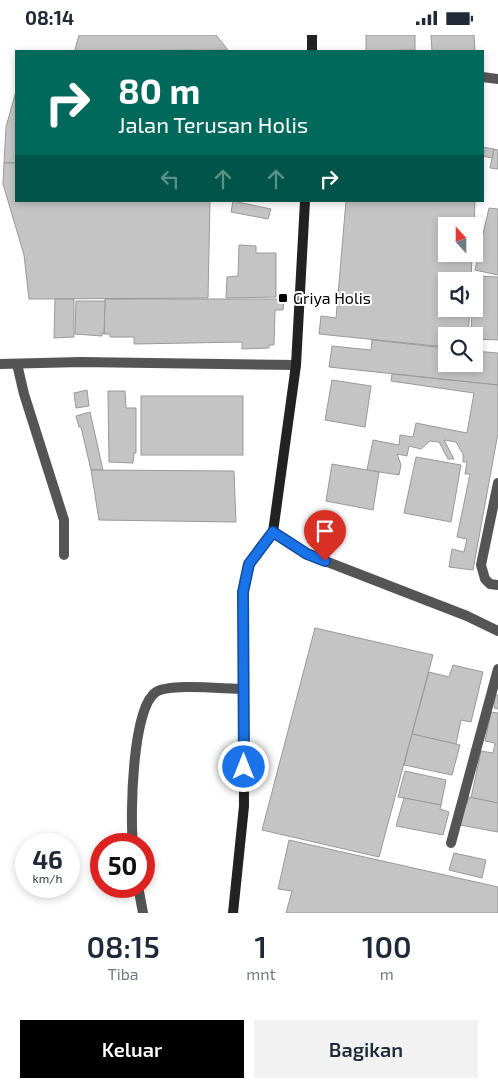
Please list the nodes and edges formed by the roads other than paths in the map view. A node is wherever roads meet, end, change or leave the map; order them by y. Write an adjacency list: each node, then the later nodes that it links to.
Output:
1 (312, 35): 2 (main road)
2 (312, 50)
3 (484, 77): 4 (street)
4 (498, 79)
5 (305, 202): 8 (main road)
6 (0, 364): 7 (street)
7 (17, 364): 8 (street); 11 (street)
8 (296, 365): 10 (main road)
9 (498, 483): 12 (street)
10 (273, 532): 13 (street); 15 (main road)
11 (64, 555)
12 (498, 585)
13 (498, 631)
14 (498, 669): 17 (street)
15 (243, 689): 16 (street); 20 (main road)
16 (132, 833)
17 (451, 843)
18 (140, 898): 19 (street)
19 (143, 913)
20 (233, 913)

